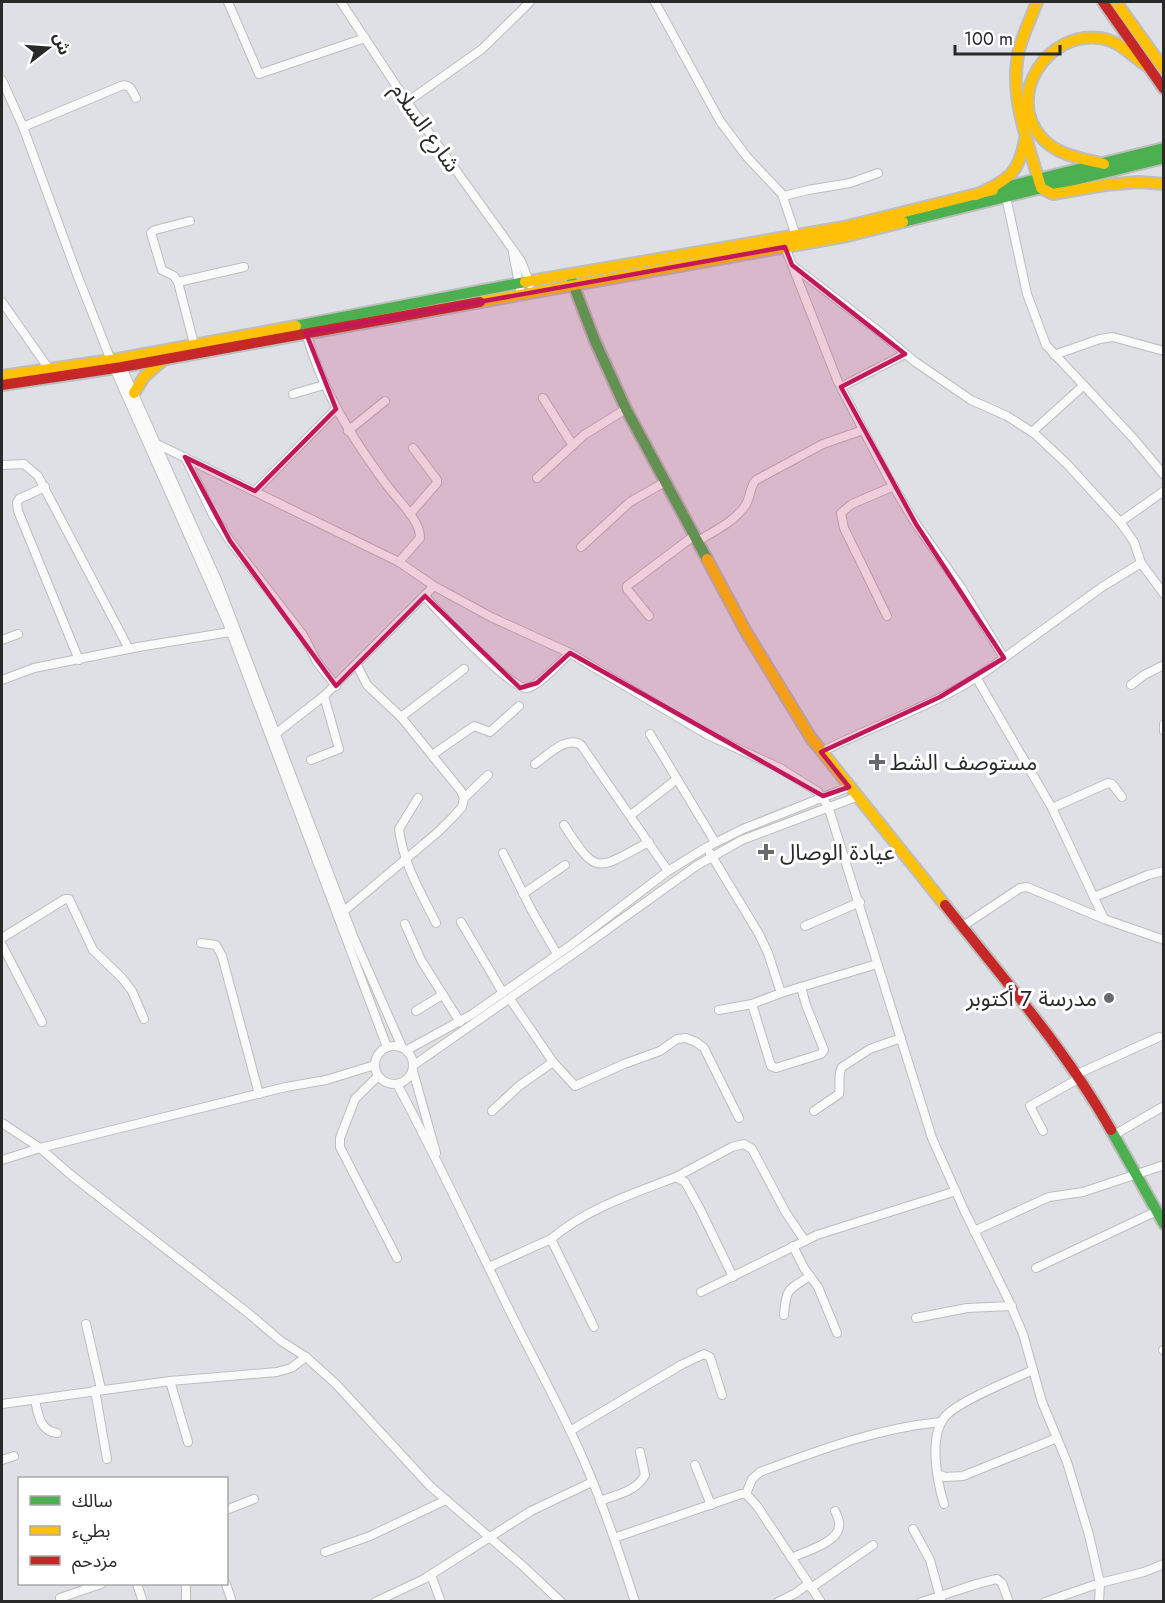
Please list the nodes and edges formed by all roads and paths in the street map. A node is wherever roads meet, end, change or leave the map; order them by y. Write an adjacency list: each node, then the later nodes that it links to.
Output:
1 (228, 2): 8 (street)
2 (341, 2): 8 (street, شارع السلام)
3 (530, 2): 14 (street)
4 (655, 2): 24 (street)
5 (1037, 2): 16 (main road)
6 (1103, 2): 9 (main road)
7 (1116, 2): 10 (main road)
8 (365, 38): 14 (street, شارع السلام)
9 (1148, 66): 12 (main road); 19 (main road)
10 (1164, 69)
11 (2, 80): 15 (street)
12 (1164, 89)
13 (136, 98): 15 (street)
14 (407, 102): 33 (street, شارع السلام)
15 (23, 127): 41 (street)
16 (1025, 134): 21 (main road); 23 (main road)
17 (1164, 148): 19 (main road)
18 (1164, 158): 21 (main road)
19 (1104, 164): 21 (main road)
20 (878, 173): 24 (street)
21 (1040, 184): 22 (main road); 23 (main road); 25 (main road)
22 (1164, 184)
23 (976, 195): 27 (main road)
24 (784, 196): 27 (street)
25 (1006, 197): 28 (main road); 39 (street)
26 (190, 221): 32 (street)
27 (796, 236): 31 (main road)
28 (785, 247): 29 (street); 31 (main road)
29 (792, 266): 38 (street); 47 (street)
30 (244, 267): 32 (street)
31 (572, 280): 33 (main road); 53 (main road)
32 (178, 282): 36 (street)
33 (525, 288): 35 (main road); 36 (main road)
34 (2, 302): 42 (street)
35 (306, 333): 40 (main road); 45 (street)
36 (194, 344): 41 (main road)
37 (1164, 351): 39 (street)
38 (905, 354): 47 (street); 56 (street)
39 (1054, 355): 46 (street)
40 (164, 359): 41 (main road); 48 (main road)
41 (115, 361): 42 (main road); 44 (main road); 48 (street); 80 (street)
42 (49, 369): 43 (main road)
43 (2, 376)
44 (2, 385)
45 (324, 385): 49 (street); 52 (street)
46 (1083, 386): 56 (street); 62 (street)
47 (841, 387): 55 (street)
48 (134, 393): 57 (street)
49 (293, 394)
50 (543, 398): 58 (street)
51 (386, 401): 54 (street)
52 (336, 409): 54 (street); 68 (street)
53 (626, 409): 58 (street); 64 (main road)
54 (348, 430): 69 (street)
55 (863, 430): 65 (street); 71 (street)
56 (1032, 432): 70 (street)
57 (157, 444): 60 (street); 100 (street)
58 (572, 444): 63 (street)
59 (413, 448): 69 (street)
60 (185, 457): 68 (street); 93 (street)
61 (2, 465): 66 (street)
62 (1164, 475)
63 (537, 478)
64 (665, 482): 71 (main road); 72 (street)
65 (894, 486): 79 (street); 85 (street)
66 (45, 487): 83 (street); 86 (street)
67 (1164, 490): 70 (street)
68 (255, 491): 73 (street)
69 (410, 514): 73 (street)
70 (1120, 522): 74 (street)
71 (696, 538): 78 (street); 101 (main road)
72 (581, 547)
73 (399, 562): 75 (street)
74 (1141, 563): 76 (street); 85 (street)
75 (434, 586): 77 (street); 84 (street)
76 (1164, 594)
77 (425, 596): 84 (street); 87 (street)
78 (649, 616)
79 (887, 616)
80 (230, 632): 83 (street); 100 (street)
81 (18, 634): 82 (street)
82 (2, 640)
83 (129, 649): 86 (street)
84 (570, 653): 108 (street)
85 (1005, 658): 90 (street)
86 (79, 660): 91 (street)
87 (357, 665): 93 (street); 96 (street)
88 (1164, 665): 92 (street)
89 (464, 669): 96 (street)
90 (976, 677): 101 (street); 114 (street)
91 (2, 680)
92 (1131, 685)
93 (336, 686): 94 (street)
94 (324, 696): 100 (street); 103 (street)
95 (519, 706): 102 (street)
96 (401, 717): 102 (street)
97 (1164, 724): 98 (street)
98 (1164, 731)
99 (650, 734): 106 (street)
100 (273, 735): 131 (street); 158 (street)
101 (821, 752): 107 (main road)
102 (432, 755): 112 (street)
103 (311, 760)
104 (536, 764): 116 (street)
105 (488, 776): 112 (street)
106 (677, 779): 116 (street); 120 (street)
107 (849, 787): 108 (street); 109 (main road)
108 (823, 796): 113 (street); 115 (street)
109 (856, 797): 113 (street); 137 (main road)
110 (1122, 797): 114 (street)
111 (418, 798): 124 (street)
112 (464, 798): 124 (street)
113 (828, 806): 117 (street); 130 (street)
114 (1052, 808): 129 (street)
115 (783, 813): 117 (street); 120 (street)
116 (631, 815): 119 (street)
117 (787, 822): 123 (street)
118 (564, 825): 119 (street)
119 (649, 842): 126 (street)
120 (715, 842): 121 (street)
121 (706, 847): 123 (street); 126 (street)
122 (503, 854): 128 (street)
123 (712, 856): 147 (street); 149 (street)
124 (405, 860): 131 (street); 134 (street)
125 (565, 865): 128 (street)
126 (668, 871): 143 (street)
127 (1164, 871): 129 (street)
128 (524, 894): 143 (street)
129 (1094, 897): 132 (street)
130 (860, 902): 136 (street); 144 (street)
131 (344, 911): 159 (street)
132 (1104, 919): 137 (street); 139 (street)
133 (461, 922): 146 (street)
134 (436, 923)
135 (405, 924): 148 (street)
136 (805, 926)
137 (963, 926): 164 (main road)
138 (2, 938): 153 (street)
139 (1162, 939): 142 (street)
140 (201, 943): 166 (street)
141 (2, 945): 154 (street)
142 (1164, 947)
143 (557, 954): 146 (street)
144 (877, 964): 145 (street); 157 (street)
145 (801, 987): 147 (street); 150 (street)
146 (503, 993): 155 (street)
147 (781, 993): 150 (street)
148 (442, 995): 152 (street); 155 (street)
149 (510, 999): 160 (street); 162 (street)
150 (752, 1004): 151 (street)
151 (719, 1010)
152 (416, 1011)
153 (144, 1019)
154 (42, 1022)
155 (460, 1022): 159 (street)
156 (1159, 1036): 164 (street)
157 (901, 1038): 169 (street); 180 (street)
158 (387, 1047): 159 (street); 161 (street)
159 (405, 1049): 162 (street)
160 (553, 1062): 168 (street); 170 (street)
161 (375, 1065): 163 (street); 166 (street)
162 (413, 1068): 165 (street); 176 (street)
163 (378, 1076): 165 (street); 187 (street)
164 (1077, 1077): 172 (street); 173 (main road)
165 (397, 1084): 176 (street)
166 (259, 1094): 174 (street)
167 (1164, 1106): 173 (street)
168 (492, 1111)
169 (814, 1111)
170 (739, 1118)
171 (2, 1123): 174 (street)
172 (1043, 1131)
173 (1114, 1135): 178 (main road)
174 (40, 1148): 175 (street); 199 (street)
175 (2, 1160)
176 (438, 1160): 188 (street)
177 (1164, 1165): 178 (street)
178 (1136, 1175): 181 (main road); 183 (street)
179 (676, 1177): 184 (street); 185 (street); 191 (street)
180 (956, 1191): 183 (street); 185 (street)
181 (1157, 1211): 182 (main road); 189 (street)
182 (1164, 1224)
183 (974, 1231): 193 (street)
184 (551, 1239): 188 (street); 197 (street)
185 (805, 1240): 186 (street)
186 (793, 1246): 190 (street); 191 (street)
187 (397, 1258)
188 (489, 1267): 207 (street)
189 (1036, 1268)
190 (810, 1276): 194 (street); 198 (street)
191 (733, 1277): 192 (street)
192 (701, 1292)
193 (1012, 1306): 195 (street); 200 (street)
194 (784, 1316)
195 (916, 1318)
196 (86, 1324): 202 (street)
197 (594, 1328)
198 (837, 1333)
199 (306, 1357): 201 (street); 220 (street)
200 (1033, 1370): 206 (street); 209 (street)
201 (170, 1381): 202 (street); 210 (street)
202 (98, 1390): 204 (street); 213 (street)
203 (722, 1395): 207 (street)
204 (35, 1400): 205 (street); 208 (street)
205 (2, 1404)
206 (941, 1422): 216 (street); 218 (street)
207 (570, 1431): 217 (street)
208 (57, 1433)
209 (1058, 1438): 216 (street); 234 (street)
210 (188, 1442)
211 (640, 1452): 221 (street)
212 (14, 1456): 214 (street)
213 (107, 1459)
214 (2, 1460)
215 (695, 1465): 223 (street)
216 (938, 1474): 222 (street)
217 (592, 1482): 221 (street); 228 (street)
218 (746, 1494): 223 (street); 231 (street)
219 (254, 1499): 224 (street)
220 (446, 1500): 228 (street); 230 (street)
221 (600, 1501): 227 (street)
222 (944, 1503)
223 (711, 1505): 227 (street)
224 (228, 1509)
225 (836, 1511): 231 (street)
226 (913, 1529): 241 (street)
227 (614, 1538): 248 (street)
228 (490, 1539): 233 (street); 247 (street)
229 (873, 1545): 239 (street)
230 (325, 1552)
231 (791, 1558): 239 (street)
232 (1164, 1564): 234 (street)
233 (431, 1575): 245 (street); 246 (street)
234 (1100, 1583): 253 (street); 254 (street)
235 (98, 1585): 240 (street)
236 (137, 1585): 242 (street)
237 (186, 1585): 243 (street)
238 (226, 1585): 244 (street)
239 (810, 1586): 249 (street); 250 (street)
240 (60, 1598)
241 (940, 1599): 251 (street); 252 (street)
242 (143, 1602)
243 (186, 1602)
244 (232, 1602)
245 (375, 1602)
246 (441, 1602)
247 (561, 1602)
248 (635, 1602)
249 (778, 1602)
250 (821, 1602)
251 (921, 1602)
252 (1009, 1602)
253 (1045, 1602)
254 (1099, 1602)

